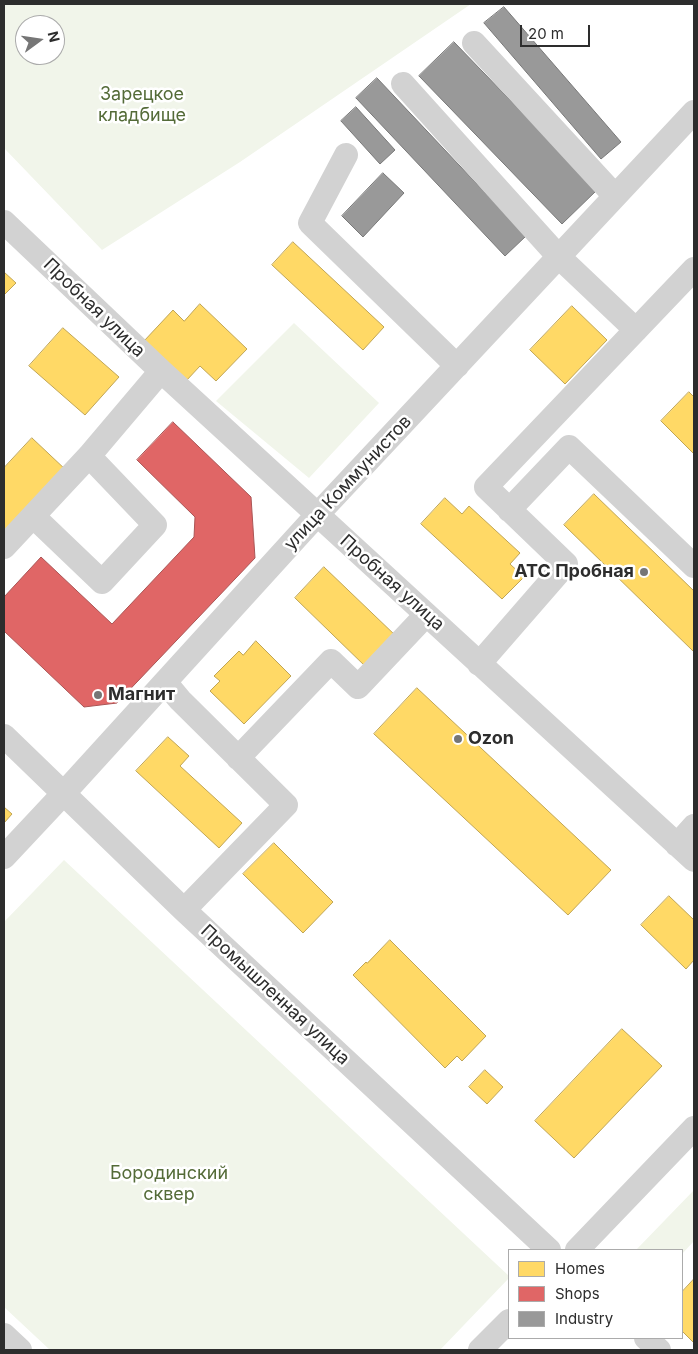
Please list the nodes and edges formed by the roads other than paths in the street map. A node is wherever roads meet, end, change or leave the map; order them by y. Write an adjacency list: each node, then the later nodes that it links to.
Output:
1 (474, 43): 5 (street)
2 (403, 84): 7 (street)
3 (694, 112): 5 (street, улица Коммунистов)
4 (346, 155): 10 (street)
5 (615, 196): 7 (street, улица Коммунистов)
6 (4, 222): 11 (street, Пробная улица)
7 (559, 257): 9 (street); 10 (street, улица Коммунистов)
8 (694, 269): 9 (street)
9 (636, 330): 13 (street)
10 (457, 366): 14 (street, улица Коммунистов)
11 (161, 371): 12 (street); 14 (street, Пробная улица)
12 (89, 456): 15 (street); 15 (street)
13 (510, 510): 17 (street); 19 (street)
14 (317, 515): 18 (street, Пробная улица); 20 (street, улица Коммунистов)
15 (33, 516): 16 (street)
16 (4, 547)
17 (694, 566)
18 (426, 615): 19 (street, Пробная улица); 22 (street)
19 (480, 664): 25 (street, Пробная улица)
20 (165, 682): 22 (street); 23 (street, улица Коммунистов)
21 (4, 736): 23 (street, Промышленная улица)
22 (238, 758): 27 (street)
23 (64, 794): 26 (street, улица Коммунистов); 27 (street, Промышленная улица)
24 (694, 826): 25 (street)
25 (686, 852)
26 (4, 857)
27 (184, 910): 29 (street, Промышленная улица)
28 (694, 1128): 30 (street)
29 (548, 1249)
30 (578, 1249)
31 (508, 1322): 35 (street)
32 (4, 1335): 34 (street)
33 (647, 1339): 36 (street)
34 (20, 1350)
35 (480, 1350)
36 (659, 1350)

